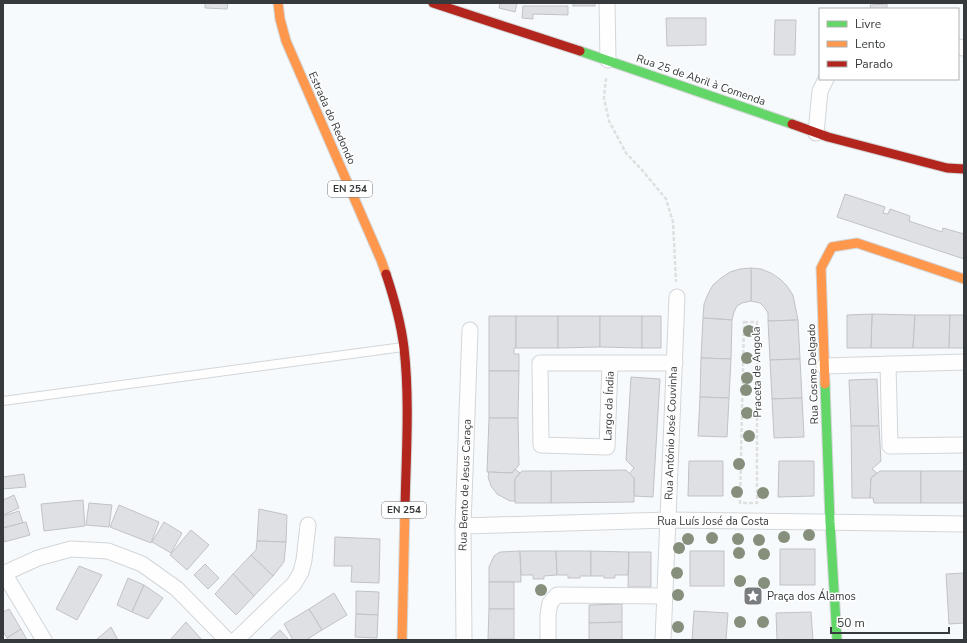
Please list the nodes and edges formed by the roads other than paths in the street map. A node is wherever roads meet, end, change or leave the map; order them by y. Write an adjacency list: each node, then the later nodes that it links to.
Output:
1 (278, 3): 11 (street, Estrada do Redondo / EN 254)
2 (433, 3): 4 (street, Rua 25 de Abril à Comenda)
3 (607, 3): 4 (street)
4 (608, 60): 6 (street, Rua 25 de Abril à Comenda)
5 (826, 80): 6 (street)
6 (816, 133): 7 (street, Rua 25 de Abril à Comenda)
7 (964, 169)
8 (964, 279): 16 (street, Rua Cosme Delgado)
9 (677, 297): 12 (street, Rua António José Couvinha)
10 (470, 330): 23 (street, Rua Bento de Jesus Caraça)
11 (404, 347): 17 (lane); 29 (street, Estrada do Redondo / EN 254)
12 (674, 362): 14 (street, Largo da Índia); 19 (street, Rua António José Couvinha)
13 (964, 362): 15 (street)
14 (610, 363): 14 (street, Largo da Índia)
15 (888, 364): 16 (street); 18 (street)
16 (824, 366): 20 (street, Rua Cosme Delgado)
17 (3, 401)
18 (964, 445)
19 (668, 520): 20 (street, Rua Luís José da Costa); 23 (street, Rua Luís José da Costa); 25 (street, Rua António José Couvinha)
20 (830, 522): 21 (street, Rua Luís José da Costa); 33 (street, Rua Cosme Delgado)
21 (964, 524)
22 (308, 525): 28 (street)
23 (463, 526): 30 (street, Rua Bento de Jesus Caraça)
24 (4, 574): 26 (street); 27 (street)
25 (665, 596): 31 (street); 32 (street, Rua António José Couvinha)
26 (44, 640)
27 (227, 640)
28 (236, 640)
29 (402, 640)
30 (464, 640)
31 (548, 640)
32 (663, 640)
33 (837, 640)

